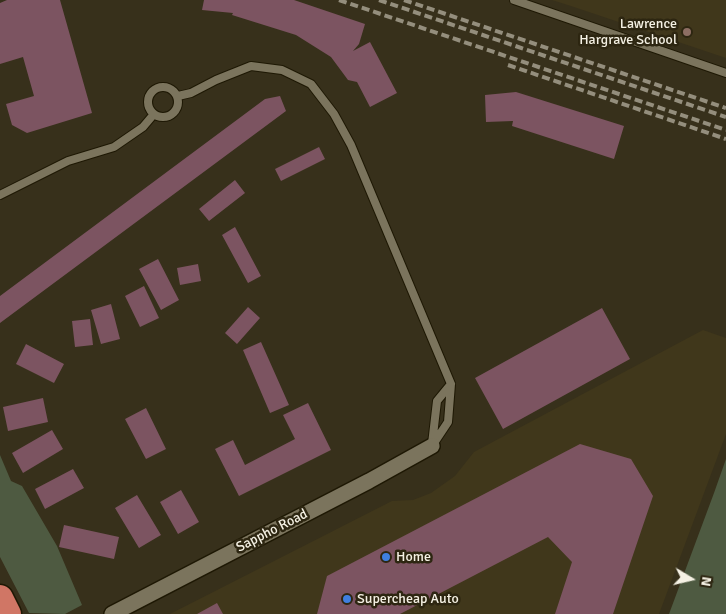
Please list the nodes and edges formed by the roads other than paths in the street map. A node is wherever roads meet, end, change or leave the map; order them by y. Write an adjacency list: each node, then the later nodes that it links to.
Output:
1 (514, 0): 2 (lane)
2 (726, 73)
3 (178, 96): 4 (lane); 4 (lane); 6 (lane)
4 (154, 114): 5 (lane)
5 (0, 195)
6 (451, 384): 7 (lane); 7 (lane)
7 (432, 446): 10 (street, Sappho Road)
8 (0, 598): 9 (highway)
9 (8, 614)
10 (112, 614)

